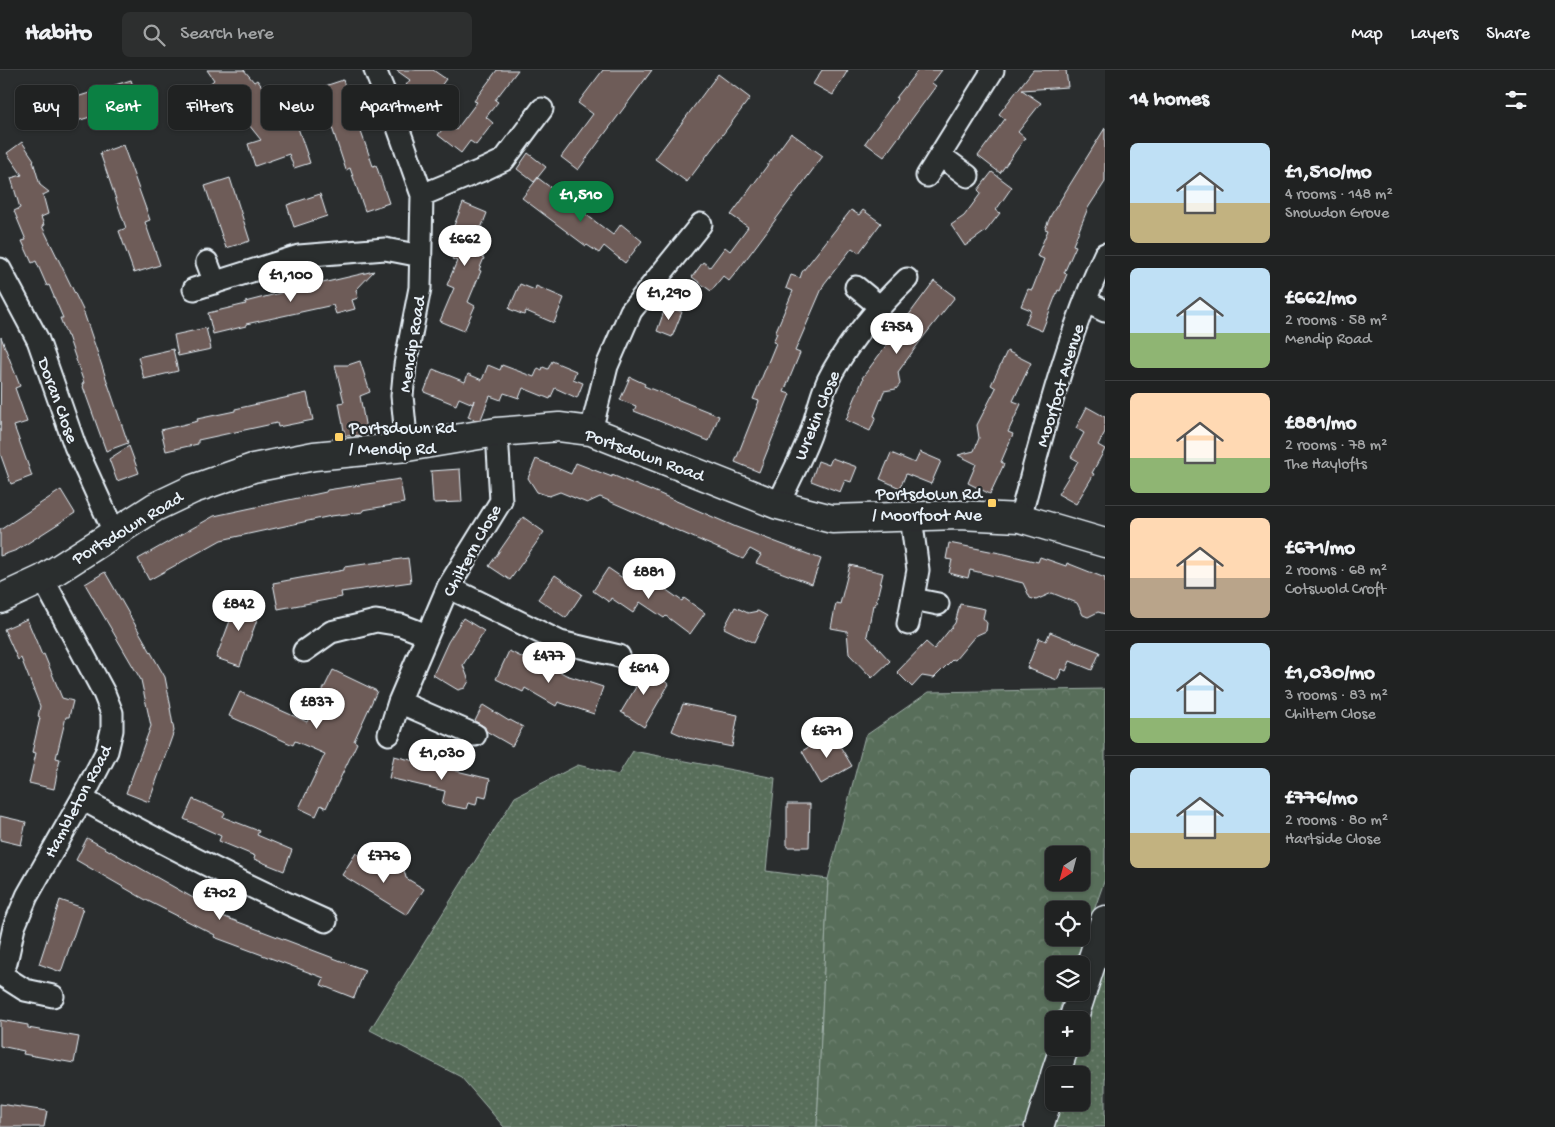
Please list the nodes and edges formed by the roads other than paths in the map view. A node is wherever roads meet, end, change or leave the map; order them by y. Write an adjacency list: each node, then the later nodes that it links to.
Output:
1 (375, 70): 7 (street, Mendip Road)
2 (993, 70): 4 (street)
3 (542, 109): 7 (street)
4 (941, 156): 5 (street); 6 (street)
5 (927, 176)
6 (968, 176)
7 (422, 195): 10 (street, Mendip Road)
8 (701, 224): 20 (street)
9 (1105, 254): 17 (street, Moorfoot Avenue)
10 (421, 256): 14 (street); 22 (street, Mendip Road)
11 (206, 262): 14 (street)
12 (0, 269): 26 (street, Doran Close)
13 (907, 279): 18 (street, Wrekin Close)
14 (215, 283): 16 (street)
15 (856, 287): 18 (street)
16 (194, 289)
17 (1085, 301): 19 (street); 25 (street, Moorfoot Avenue)
18 (879, 306): 23 (street, Wrekin Close)
19 (1105, 312)
20 (591, 431): 21 (street, Portsdown Road); 23 (street, Portsdown Road)
21 (497, 432): 22 (street, Portsdown Road); 29 (street, Chiltern Close)
22 (407, 447): 26 (street, Portsdown Road)
23 (778, 505): 24 (street, Portsdown Road)
24 (911, 517): 25 (street, Portsdown Road); 31 (street)
25 (1020, 518): 27 (street, Portsdown Road)
26 (114, 532): 28 (street, Portsdown Road)
27 (1105, 543)
28 (43, 579): 30 (street, Portsdown Road); 40 (street, Hambleton Road)
29 (448, 587): 34 (street, Chiltern Close); 36 (street)
30 (0, 599)
31 (913, 599): 32 (street); 33 (street)
32 (938, 604)
33 (908, 624)
34 (427, 635): 35 (street); 37 (street, Chiltern Close)
35 (304, 651)
36 (619, 656)
37 (399, 702): 38 (street, Chiltern Close); 39 (street)
38 (389, 734)
39 (475, 735)
40 (82, 799): 42 (street); 43 (street, Hambleton Road)
41 (1105, 920): 45 (street)
42 (326, 921)
43 (0, 972): 44 (street)
44 (53, 996)
45 (1076, 1011)
46 (1045, 1108): 47 (street)
47 (1039, 1127)

